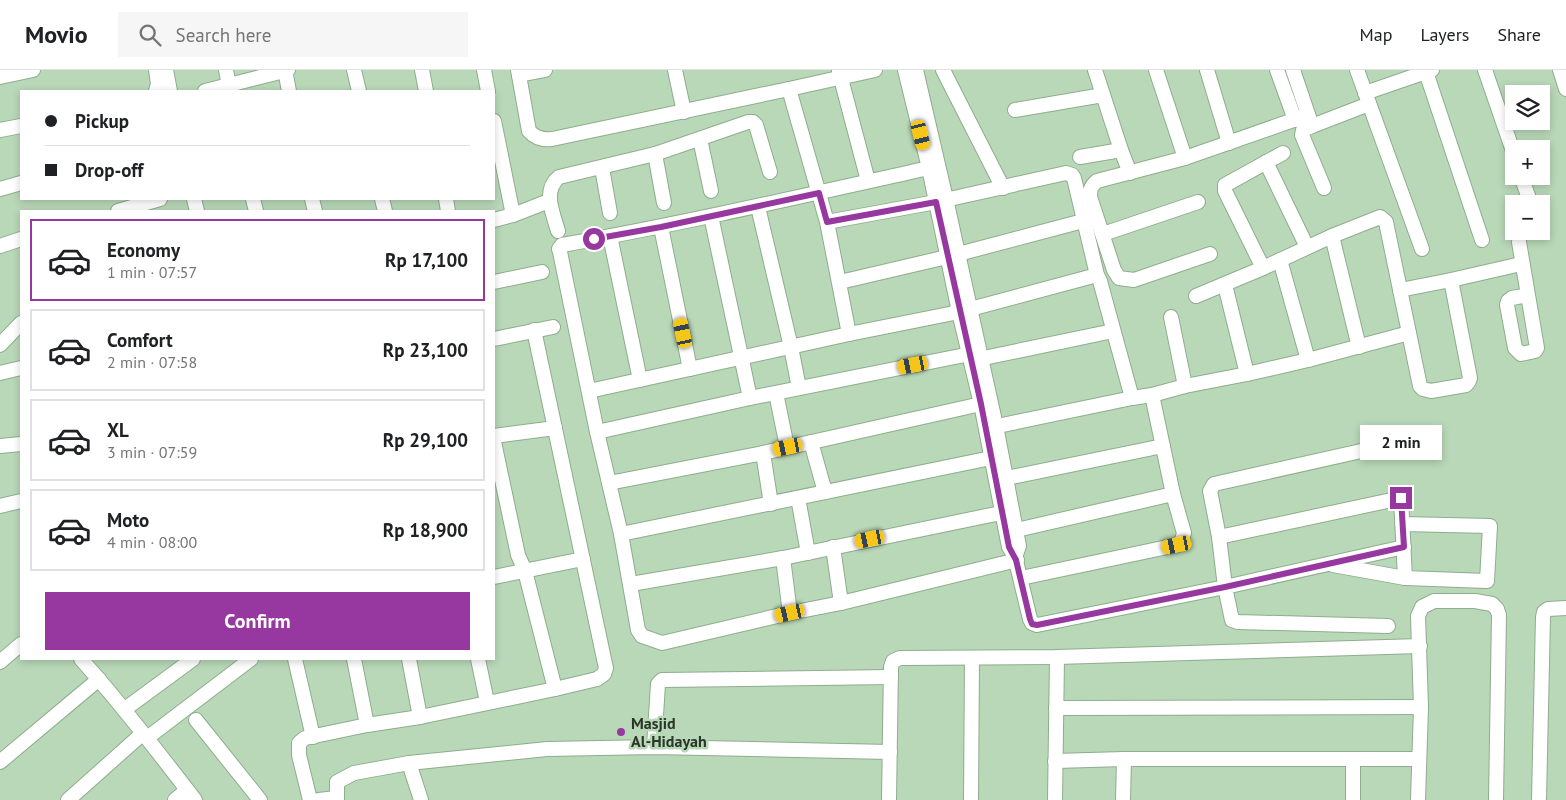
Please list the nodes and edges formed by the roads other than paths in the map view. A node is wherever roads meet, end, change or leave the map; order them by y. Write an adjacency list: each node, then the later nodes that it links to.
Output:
1 (33, 70): 26 (street)
2 (156, 70): 29 (street)
3 (166, 70): 30 (street)
4 (226, 70): 27 (street)
5 (286, 70): 27 (street); 32 (street)
6 (354, 70): 33 (street)
7 (422, 70): 34 (street)
8 (484, 70): 35 (street)
9 (545, 70): 24 (street)
10 (675, 70): 40 (street)
11 (875, 70): 25 (street)
12 (905, 70): 56 (street)
13 (916, 70): 67 (street)
14 (943, 70): 61 (street)
15 (1095, 70): 37 (street)
16 (1156, 70): 53 (street)
17 (1207, 70): 48 (street)
18 (1276, 70): 41 (street)
19 (1293, 70): 42 (street)
20 (1357, 70): 38 (street)
21 (1485, 70): 47 (street)
22 (1560, 70): 28 (street)
23 (1429, 71): 38 (street); 85 (street)
24 (519, 72): 40 (street)
25 (840, 74): 36 (street); 59 (street)
26 (0, 77)
27 (230, 88): 31 (street)
28 (1566, 89)
29 (156, 90)
30 (170, 90)
31 (213, 90)
32 (289, 90)
33 (359, 90)
34 (426, 90)
35 (488, 90)
36 (789, 90): 40 (street); 65 (street)
37 (1103, 95): 39 (street); 49 (street)
38 (1367, 98): 42 (street); 89 (street)
39 (1015, 110)
40 (684, 112)
41 (1295, 120): 42 (street); 48 (street)
42 (1310, 120): 62 (street)
43 (20, 126): 45 (street)
44 (495, 126): 74 (street)
45 (0, 130)
46 (700, 139): 51 (street); 57 (street); 64 (street)
47 (1509, 140)
48 (1229, 143): 53 (street)
49 (1121, 150): 52 (street); 58 (street)
50 (1283, 153): 54 (street)
51 (655, 154): 55 (street); 70 (street)
52 (1080, 157)
53 (1186, 158): 58 (street)
54 (1266, 162): 88 (street); 94 (street)
55 (602, 168): 68 (street); 73 (street)
56 (929, 168): 59 (street); 67 (street)
57 (770, 172)
58 (1130, 173): 81 (street)
59 (868, 181): 65 (street)
60 (20, 183): 63 (street)
61 (1003, 188): 67 (street); 77 (street)
62 (1324, 188)
63 (0, 189)
64 (711, 191)
65 (819, 193): 71 (street); 78 (street)
66 (156, 200): 72 (street)
67 (941, 200): 78 (street); 91 (street)
68 (549, 201): 74 (street); 80 (street)
69 (1198, 202): 81 (street)
70 (664, 203)
71 (758, 207): 75 (street); 114 (street)
72 (122, 210)
73 (610, 213)
74 (512, 215): 76 (street)
75 (711, 216): 79 (street); 116 (street)
76 (495, 220)
77 (1083, 221): 91 (street); 96 (street)
78 (827, 222): 99 (street)
79 (661, 227): 82 (street); 120 (street)
80 (558, 231)
81 (1102, 234): 90 (street)
82 (610, 236): 123 (street); 126 (street)
83 (1332, 236): 88 (street); 101 (street); 115 (street)
84 (20, 239): 87 (street)
85 (1482, 240)
86 (1519, 242): 93 (street)
87 (0, 244)
88 (1307, 247): 92 (street)
89 (1422, 249)
90 (1210, 254)
91 (952, 255): 99 (street); 104 (street)
92 (1280, 260): 94 (street); 118 (street)
93 (1521, 264): 97 (street); 102 (street)
94 (1263, 268): 100 (street)
95 (542, 272): 98 (street)
96 (1097, 275): 104 (street); 109 (street)
97 (1451, 280): 101 (street); 110 (street)
98 (495, 282)
99 (840, 282): 111 (street)
100 (1225, 285): 103 (street); 122 (street)
101 (1400, 290): 110 (street)
102 (1528, 294)
103 (1196, 296)
104 (964, 311): 111 (street); 117 (street)
105 (1172, 317): 124 (street)
106 (20, 324): 113 (street)
107 (553, 326): 108 (street)
108 (534, 330): 112 (street); 133 (street)
109 (1113, 331): 117 (street); 130 (street)
110 (1409, 333): 115 (street)
111 (849, 334): 114 (street)
112 (495, 339)
113 (0, 345)
114 (791, 347): 116 (street); 125 (street)
115 (1359, 347): 118 (street)
116 (742, 358): 120 (street); 129 (street)
117 (974, 358): 125 (street); 131 (street); 132 (street)
118 (1308, 360): 122 (street)
119 (20, 368): 121 (street)
120 (690, 369): 123 (street)
121 (0, 373)
122 (1247, 374): 124 (street)
123 (640, 380): 126 (street)
124 (1185, 386): 128 (street)
125 (799, 388): 127 (street)
126 (589, 392): 134 (street)
127 (776, 394): 129 (street); 142 (street)
128 (1152, 395): 130 (street); 140 (street)
129 (750, 398): 134 (street)
130 (1132, 398): 132 (street)
131 (981, 404): 132 (street); 136 (street)
132 (991, 427): 144 (street); 145 (street)
133 (555, 428): 135 (street); 163 (street)
134 (597, 432): 146 (street)
135 (495, 436)
136 (810, 442): 142 (street); 147 (street)
137 (20, 444): 139 (street)
138 (1388, 445): 157 (street)
139 (0, 446)
140 (1163, 446): 145 (street); 148 (street)
141 (495, 447): 165 (street)
142 (788, 447): 143 (street)
143 (763, 453): 146 (street); 151 (street)
144 (991, 458): 145 (street); 147 (street)
145 (1001, 479): 153 (street); 155 (street)
146 (609, 483): 156 (street)
147 (824, 492): 149 (street)
148 (1173, 494): 155 (street); 167 (street)
149 (798, 498): 151 (street); 160 (street)
150 (20, 501): 152 (street)
151 (771, 504): 156 (street)
152 (0, 506)
153 (1001, 512): 155 (street); 158 (street)
154 (1402, 524): 157 (street); 159 (street); 168 (street)
155 (1011, 532): 162 (street)
156 (620, 534): 169 (street)
157 (1219, 537): 170 (street)
158 (833, 547): 160 (street); 171 (street)
159 (1404, 547): 164 (street); 168 (street)
160 (808, 553): 161 (street)
161 (783, 558): 169 (street); 173 (street)
162 (1016, 558): 167 (street); 171 (street)
163 (583, 559): 165 (street); 189 (street)
164 (1325, 564): 168 (street); 170 (street)
165 (525, 571): 166 (street); 189 (street)
166 (495, 577)
167 (1021, 578): 170 (street)
168 (1405, 578)
169 (631, 584): 173 (street)
170 (1225, 587): 174 (street)
171 (841, 603): 173 (street)
172 (1566, 608): 222 (street)
173 (790, 613)
174 (1388, 626)
175 (20, 645): 186 (street)
176 (1420, 646): 177 (street); 191 (street); 221 (street)
177 (1057, 657): 178 (street); 192 (street)
178 (972, 658): 187 (street); 216 (street)
179 (86, 660): 188 (street)
180 (192, 660): 193 (street)
181 (250, 660): 197 (street)
182 (295, 660): 198 (street)
183 (354, 660): 196 (street)
184 (409, 660): 194 (street)
185 (478, 660): 190 (street)
186 (0, 662)
187 (891, 677): 199 (street); 200 (street)
188 (98, 679): 193 (street); 205 (street)
189 (555, 689): 190 (street)
190 (487, 702): 194 (street)
191 (1421, 707): 192 (street); 202 (street)
192 (1056, 708): 204 (street)
193 (125, 710): 197 (street)
194 (420, 717): 196 (street)
195 (196, 720): 211 (street)
196 (367, 726): 198 (street)
197 (144, 736): 207 (street); 209 (street)
198 (313, 737): 212 (street)
199 (654, 746): 200 (street); 206 (street)
200 (890, 752): 215 (street)
201 (1124, 759): 203 (street); 204 (street); 218 (street)
202 (1419, 759): 203 (street); 220 (street)
203 (1353, 760): 219 (street)
204 (1055, 761): 217 (street)
205 (0, 762)
206 (409, 762): 208 (street); 214 (street)
207 (191, 795): 210 (street)
208 (337, 799): 213 (street)
209 (68, 800)
210 (175, 800)
211 (260, 800)
212 (310, 800)
213 (319, 800)
214 (421, 800)
215 (889, 800)
216 (971, 800)
217 (1055, 800)
218 (1122, 800)
219 (1352, 800)
220 (1418, 800)
221 (1496, 800)
222 (1539, 800)

